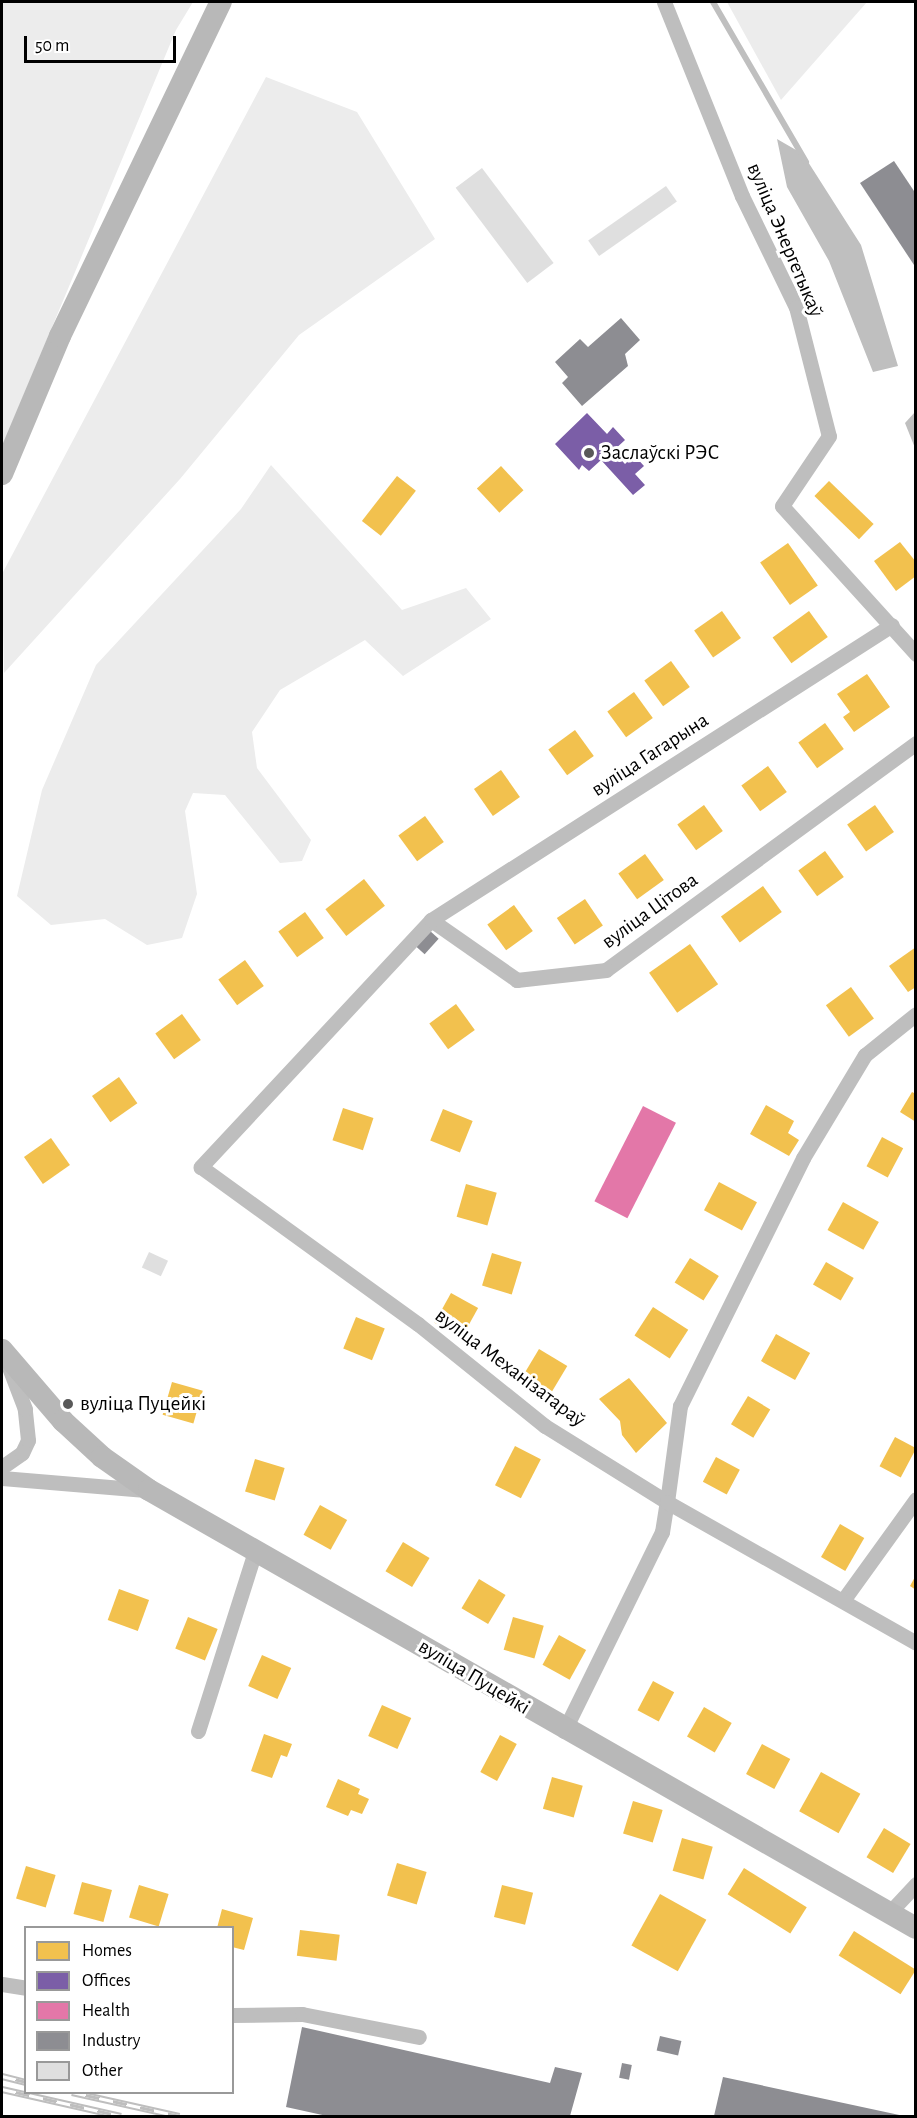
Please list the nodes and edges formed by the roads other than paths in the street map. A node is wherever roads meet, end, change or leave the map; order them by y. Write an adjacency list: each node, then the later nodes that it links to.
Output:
1 (221, 2): 3 (main road)
2 (664, 2): 4 (street, вуліца Энергетыкаў)
3 (2, 474)
4 (892, 625): 5 (street, вуліца Энергетыкаў); 7 (street, вуліца Гагарына)
5 (915, 654)
6 (915, 743): 7 (street, вуліца Цітова)
7 (431, 920): 14 (street, вуліца Механізатараў)
8 (915, 1014): 14 (street)
9 (2, 1352): 10 (street); 12 (main road, вуліца Пуцейкі)
10 (2, 1467)
11 (2, 1478): 12 (street)
12 (149, 1490): 15 (main road, вуліца Пуцейкі)
13 (915, 1499): 16 (street)
14 (667, 1502): 16 (street, вуліца Механізатараў); 19 (street)
15 (256, 1548): 18 (street); 19 (main road, вуліца Пуцейкі)
16 (844, 1599): 17 (street, вуліца Механізатараў)
17 (915, 1643)
18 (198, 1731)
19 (564, 1731): 21 (main road, вуліца Пуцейкі)
20 (915, 1884): 21 (street)
21 (889, 1913): 22 (main road, вуліца Пуцейкі)
22 (915, 1928)
23 (2, 1984): 24 (street)
24 (24, 1988)
25 (234, 2015): 26 (street)
26 (419, 2037)

